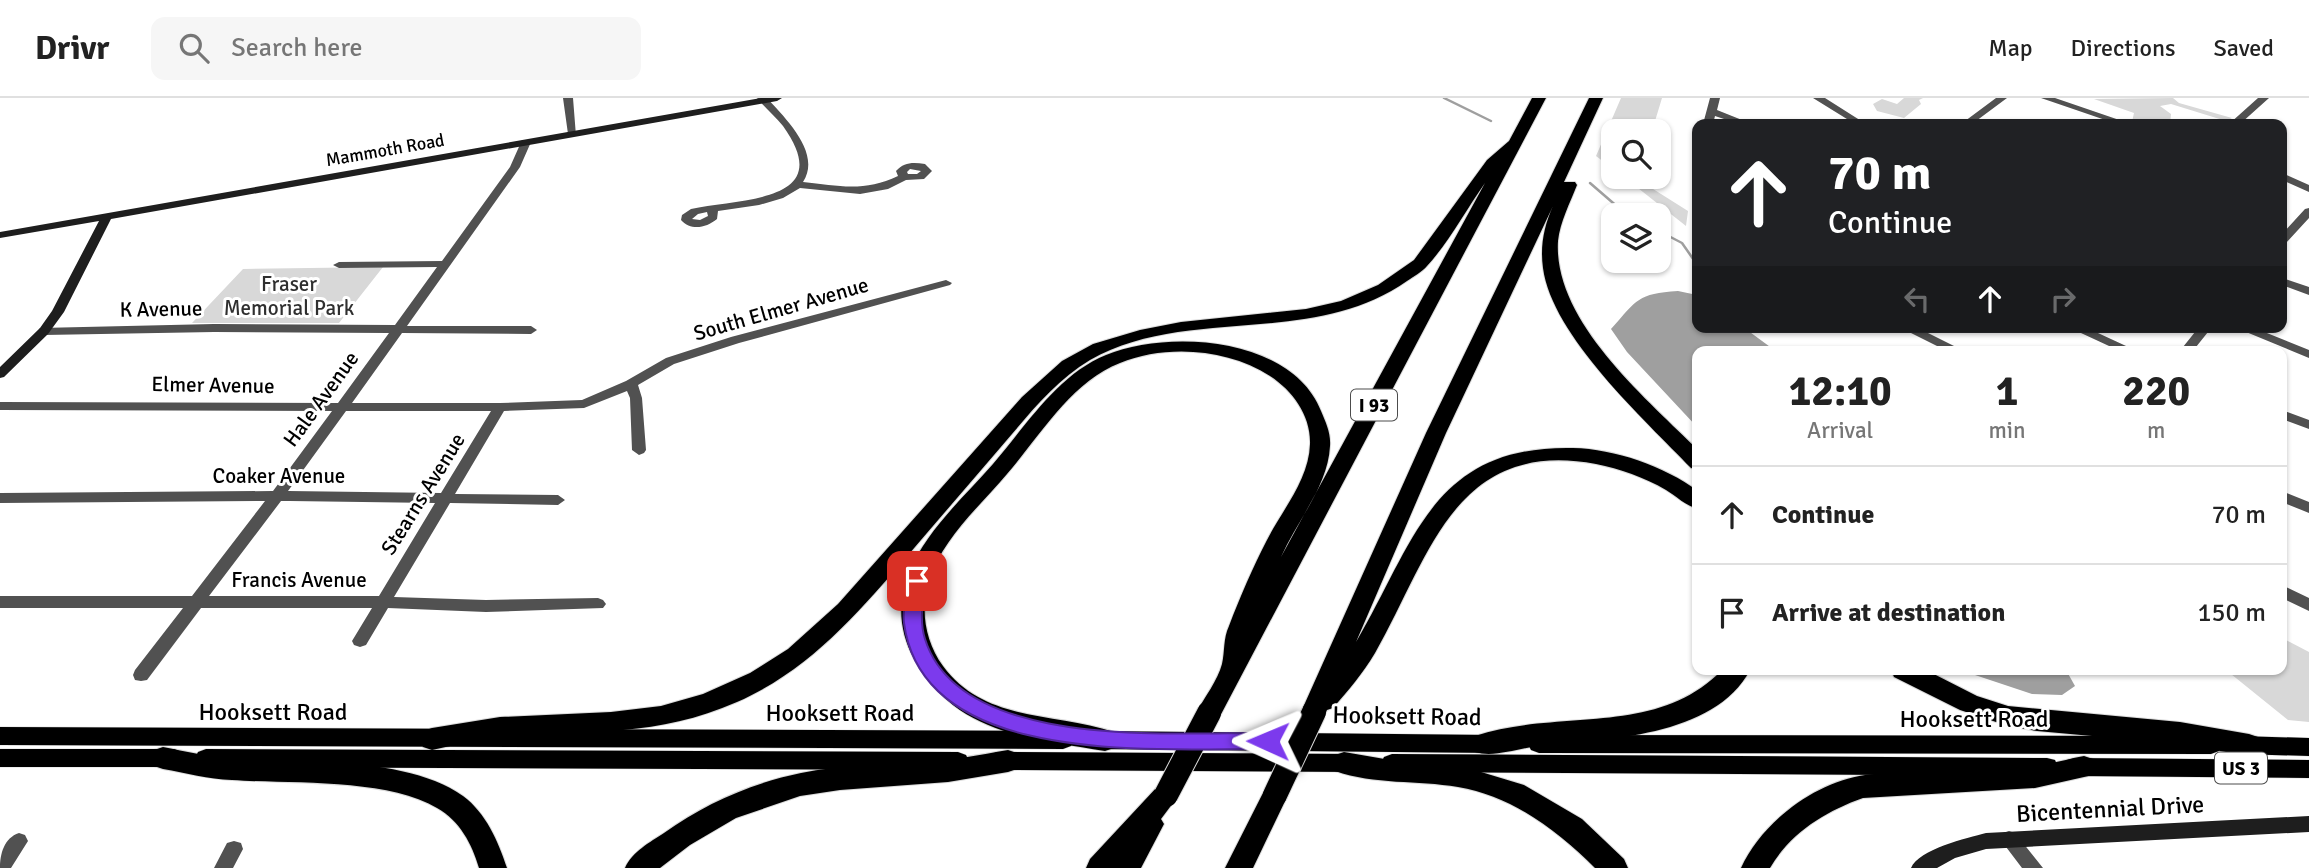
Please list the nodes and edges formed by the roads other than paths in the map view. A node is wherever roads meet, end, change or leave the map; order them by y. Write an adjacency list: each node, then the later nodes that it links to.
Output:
1 (568, 98): 18 (street)
2 (777, 98): 9 (main road, Mammoth Road)
3 (1539, 98): 20 (highway, I 93)
4 (1715, 98): 11 (street)
5 (1818, 98): 14 (street)
6 (2002, 98): 15 (street)
7 (2046, 98): 16 (street)
8 (2264, 98): 17 (street)
9 (763, 99): 18 (main road, Mammoth Road); 23 (street)
10 (1595, 102): 52 (highway); 71 (highway)
11 (1711, 111): 12 (street); 13 (street)
12 (1709, 119)
13 (1733, 119)
14 (1853, 119)
15 (1973, 119)
16 (2111, 119)
17 (2240, 119)
18 (573, 134): 19 (main road, Mammoth Road)
19 (526, 142): 27 (main road, Mammoth Road); 30 (street, Hale Avenue)
20 (1515, 143): 67 (highway, I 93); 73 (highway)
21 (904, 177): 23 (street)
22 (2287, 178): 24 (street)
23 (801, 185): 25 (street)
24 (2309, 189)
25 (712, 208)
26 (2309, 211): 29 (street)
27 (106, 217): 28 (main road, Mammoth Road); 37 (main road)
28 (0, 235)
29 (2287, 235)
30 (446, 264): 31 (street); 35 (street, Hale Avenue)
31 (339, 265)
32 (946, 283): 45 (street, South Elmer Avenue)
33 (2287, 283): 34 (street)
34 (2309, 291)
35 (397, 329): 36 (street, K Avenue); 37 (street, K Avenue); 47 (street, Hale Avenue)
36 (531, 330)
37 (44, 331): 44 (main road)
38 (1918, 333): 41 (street)
39 (2088, 333): 42 (street)
40 (2255, 333): 43 (street)
41 (1947, 346)
42 (2119, 346)
43 (2309, 354)
44 (0, 374)
45 (631, 384): 48 (street, Elmer Avenue); 51 (street)
46 (0, 406): 47 (street, Elmer Avenue)
47 (342, 407): 48 (street, Elmer Avenue); 53 (street, Hale Avenue)
48 (500, 407): 54 (street, Stearns Avenue)
49 (2287, 416): 50 (street)
50 (2309, 425)
51 (639, 450)
52 (1692, 456)
53 (277, 496): 54 (street, Coaker Avenue); 55 (street, Coaker Avenue); 61 (street, Hale Avenue)
54 (445, 497): 58 (street, Coaker Avenue); 63 (street, Stearns Avenue)
55 (0, 498)
56 (1692, 498): 71 (highway)
57 (2287, 498): 59 (street)
58 (558, 500)
59 (2309, 508)
60 (2287, 594): 65 (street)
61 (196, 601): 62 (street, Francis Avenue); 63 (street, Francis Avenue); 68 (street, Hale Avenue)
62 (0, 602)
63 (381, 602): 64 (street, Francis Avenue); 66 (street, Stearns Avenue)
64 (598, 604)
65 (2309, 604)
66 (360, 640)
67 (1234, 668): 74 (highway); 84 (highway, I 93, bridge)
68 (141, 675)
69 (1733, 675): 75 (highway)
70 (1913, 675): 76 (highway)
71 (1314, 712): 85 (highway, bridge)
72 (0, 736): 73 (main road, Hooksett Road / US 3)
73 (432, 739): 74 (main road, Hooksett Road / US 3)
74 (1105, 740): 75 (main road, Hooksett Road / US 3)
75 (1484, 744): 76 (main road, Hooksett Road / US 3)
76 (2249, 745): 77 (main road, Hooksett Road / US 3)
77 (2309, 747)
78 (0, 758): 79 (main road, Hooksett Road / US 3)
79 (163, 758): 80 (main road, Hooksett Road / US 3); 92 (highway)
80 (1007, 761): 81 (main road, Hooksett Road / US 3); 93 (highway)
81 (1344, 763): 82 (main road, Hooksett Road / US 3); 98 (highway)
82 (2084, 767): 83 (main road, Hooksett Road / US 3); 99 (highway)
83 (2309, 769)
84 (1166, 795): 94 (highway); 95 (highway, I 93)
85 (1275, 795): 96 (highway); 97 (highway)
86 (2309, 824): 87 (main road, Bicentennial Drive)
87 (2009, 839): 100 (main road, Bicentennial Drive); 101 (street)
88 (19, 841): 90 (street)
89 (234, 849): 91 (street)
90 (0, 868)
91 (223, 868)
92 (493, 868)
93 (639, 868)
94 (1100, 868)
95 (1126, 868)
96 (1240, 868)
97 (1253, 868)
98 (1614, 868)
99 (1755, 868)
100 (1920, 868)
101 (2034, 868)

